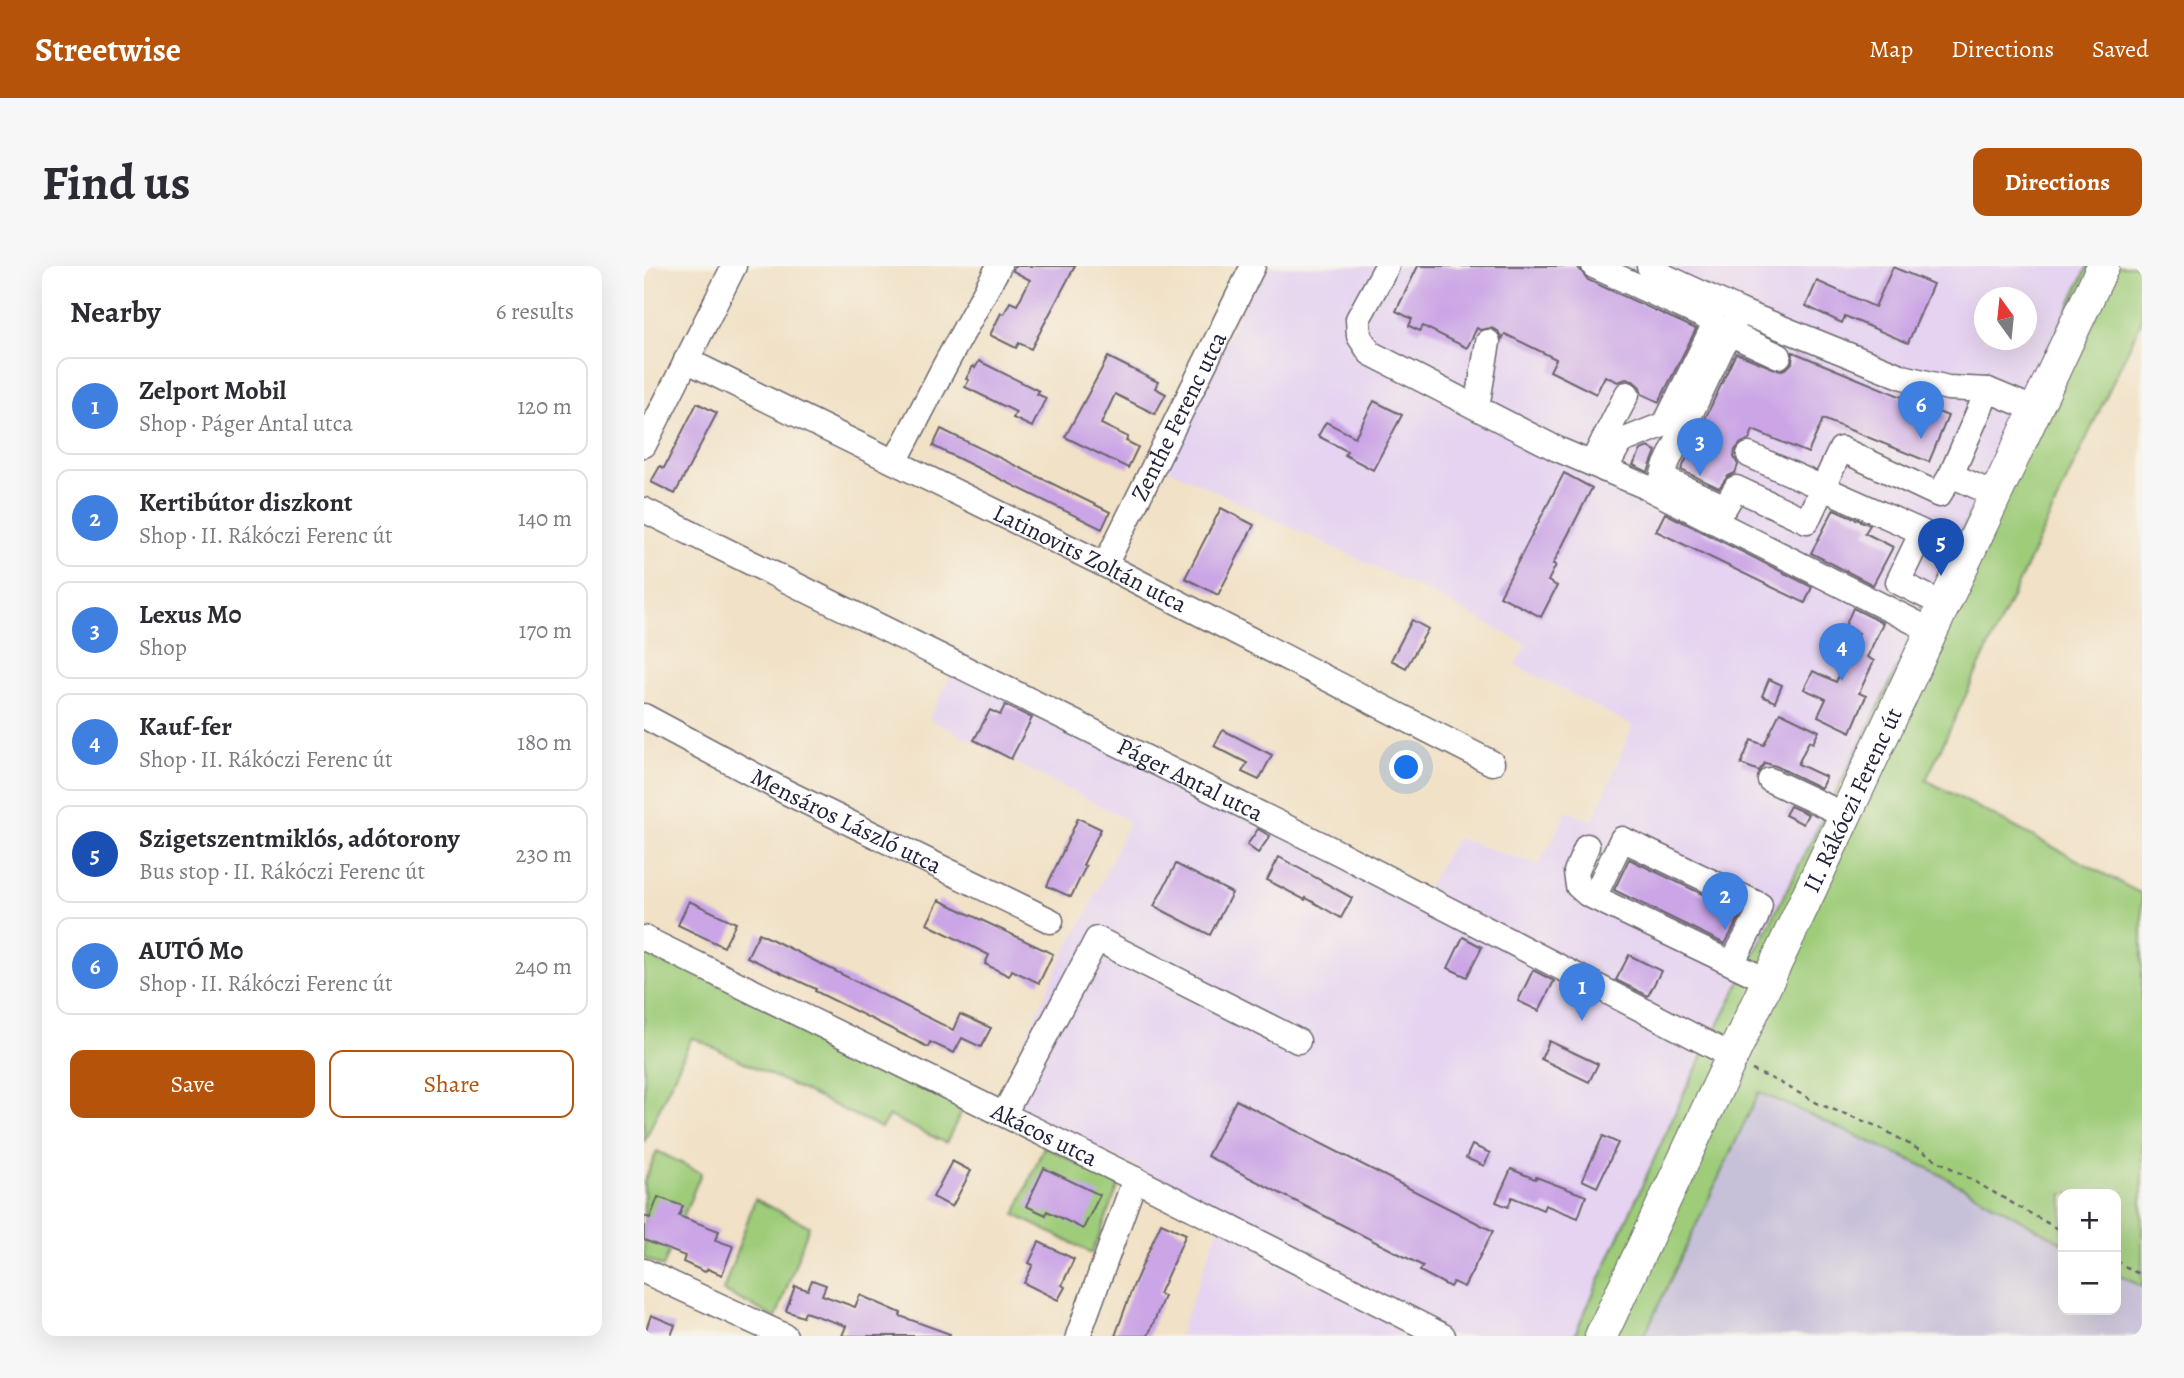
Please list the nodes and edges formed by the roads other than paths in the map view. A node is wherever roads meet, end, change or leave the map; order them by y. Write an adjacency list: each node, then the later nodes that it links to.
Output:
1 (734, 266): 12 (street)
2 (999, 266): 19 (street)
3 (1252, 266): 26 (street, Zenthe Ferenc utca)
4 (1387, 266): 15 (street)
5 (1594, 266): 20 (street)
6 (1649, 266): 8 (street)
7 (2104, 266): 16 (main road, II. Rákóczi Ferenc út)
8 (1740, 311): 9 (street); 13 (street)
9 (1729, 333): 11 (street); 22 (street)
10 (1488, 342): 15 (street)
11 (1779, 356)
12 (686, 360): 17 (street); 19 (street, Latinovits Zoltán utca)
13 (1988, 390): 16 (street); 21 (street)
14 (1627, 394): 20 (street)
15 (1477, 407): 20 (street)
16 (2036, 410): 23 (main road, II. Rákóczi Ferenc út)
17 (644, 445)
18 (1749, 454): 22 (street)
19 (895, 462): 26 (street, Latinovits Zoltán utca)
20 (1598, 467): 27 (street)
21 (1945, 485): 22 (street); 23 (street); 25 (street)
22 (1823, 488): 25 (street)
23 (1996, 495): 27 (main road, II. Rákóczi Ferenc út)
24 (644, 510): 41 (street, Páger Antal utca)
25 (1922, 532): 27 (street)
26 (1105, 565): 29 (street, Latinovits Zoltán utca)
27 (1938, 618): 31 (main road, II. Rákóczi Ferenc út)
28 (644, 716): 35 (street, Mensáros László utca)
29 (1492, 764)
30 (1770, 780): 31 (street)
31 (1845, 815): 36 (main road, II. Rákóczi Ferenc út)
32 (1587, 846): 33 (street)
33 (1594, 897): 34 (street); 38 (street)
34 (1756, 918): 36 (street); 38 (street)
35 (1051, 921)
36 (1790, 933): 39 (main road, II. Rákóczi Ferenc út)
37 (644, 938): 42 (street, Akácos utca)
38 (1732, 963): 39 (street)
39 (1768, 981): 41 (main road, II. Rákóczi Ferenc út)
40 (1298, 1041): 42 (street)
41 (1731, 1059): 48 (main road, II. Rákóczi Ferenc út)
42 (1004, 1114): 43 (street, Akácos utca)
43 (1135, 1179): 46 (street); 47 (street, Akácos utca)
44 (644, 1271): 45 (street)
45 (785, 1336)
46 (1078, 1336)
47 (1443, 1336)
48 (1601, 1336)

